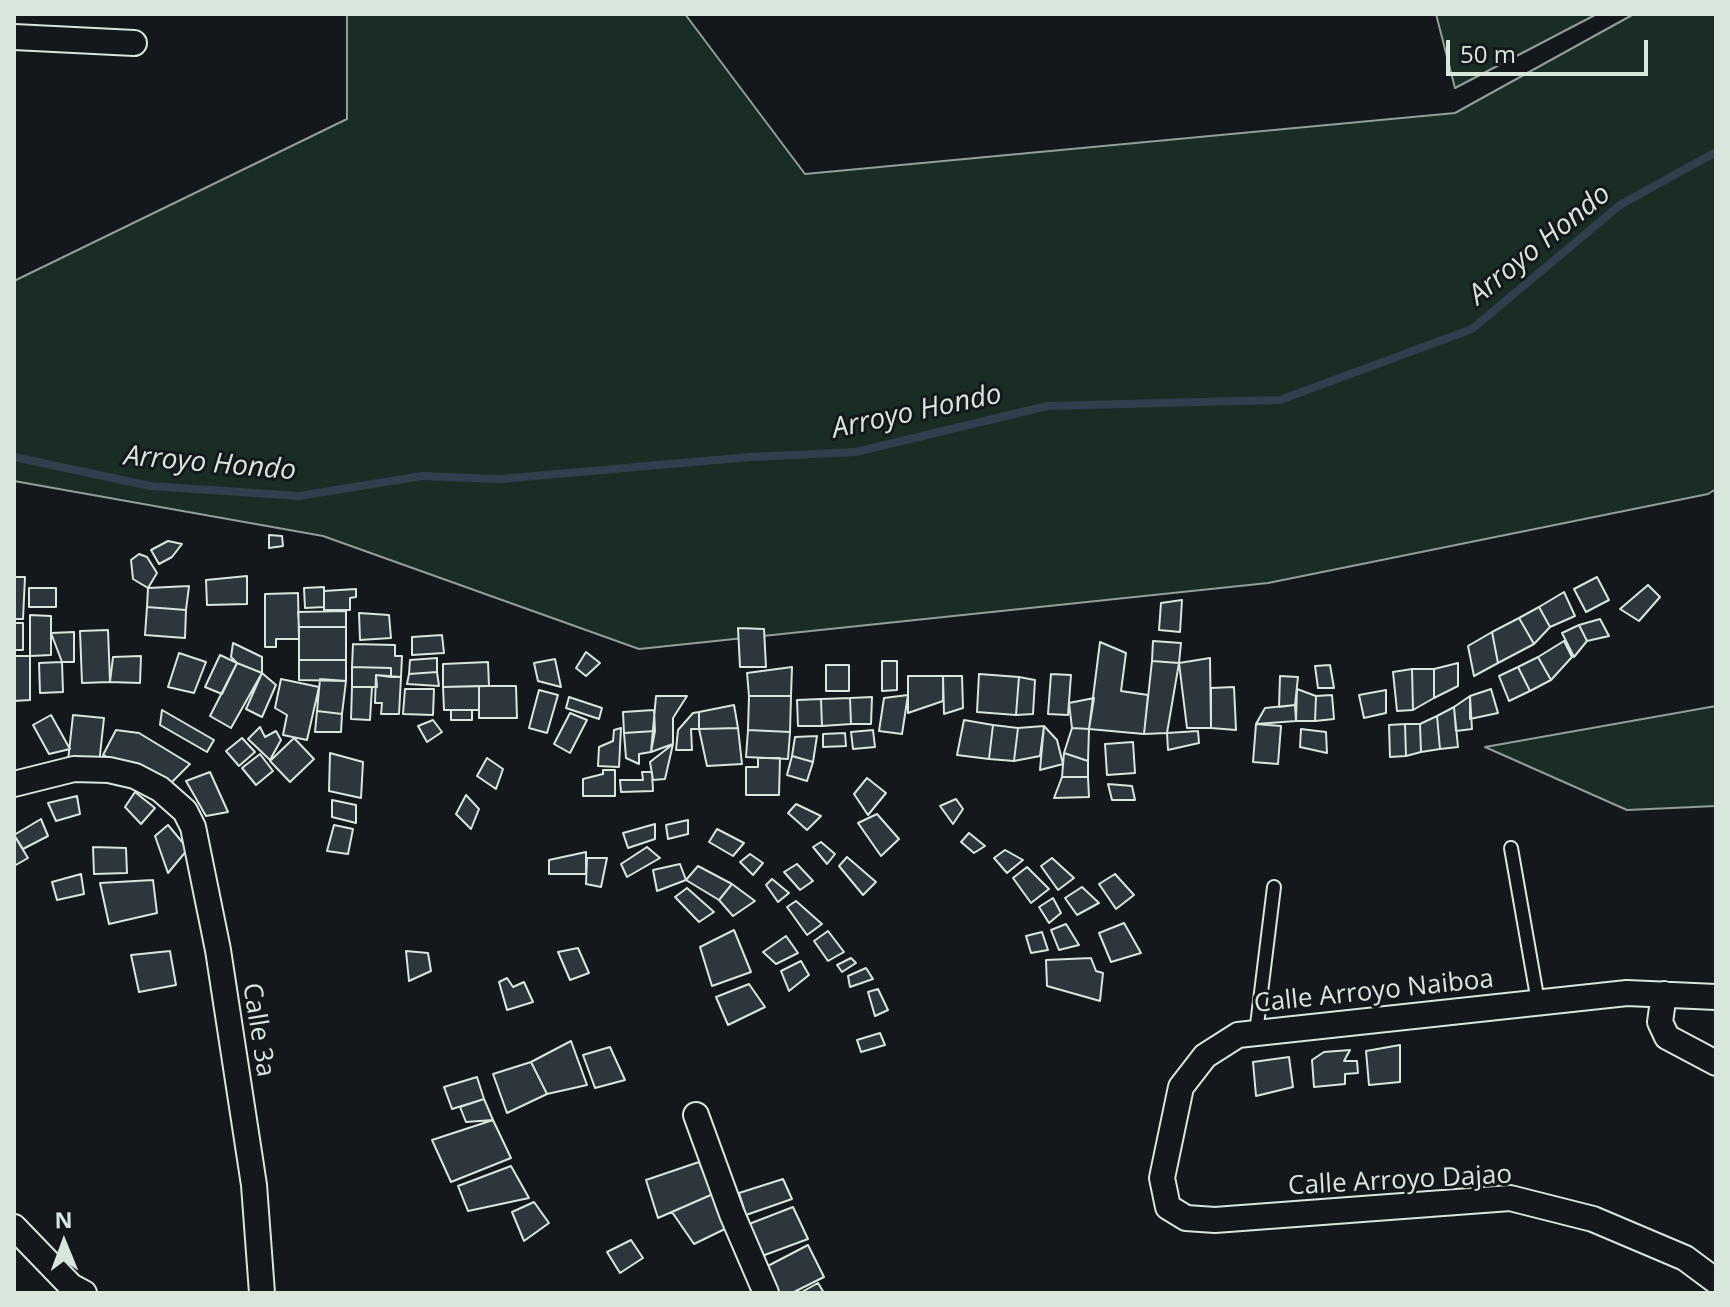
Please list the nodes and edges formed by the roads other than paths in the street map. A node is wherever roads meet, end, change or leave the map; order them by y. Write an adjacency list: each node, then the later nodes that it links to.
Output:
1 (14, 37): 2 (street)
2 (134, 43)
3 (14, 784): 16 (street, Calle 3a)
4 (1511, 848): 8 (lane)
5 (1274, 887): 9 (lane)
6 (1664, 994): 7 (street, Calle Arroyo Naiboa); 8 (street, Calle Arroyo Naiboa); 10 (street)
7 (1716, 997)
8 (1538, 1002): 9 (street, Calle Arroyo Naiboa)
9 (1256, 1033): 12 (street, Calle Arroyo Naiboa)
10 (1716, 1063)
11 (696, 1115): 17 (street)
12 (1168, 1207): 14 (street, Calle Arroyo Dajao)
13 (14, 1227): 15 (street)
14 (1716, 1281)
15 (74, 1291)
16 (262, 1293)
17 (766, 1293)

